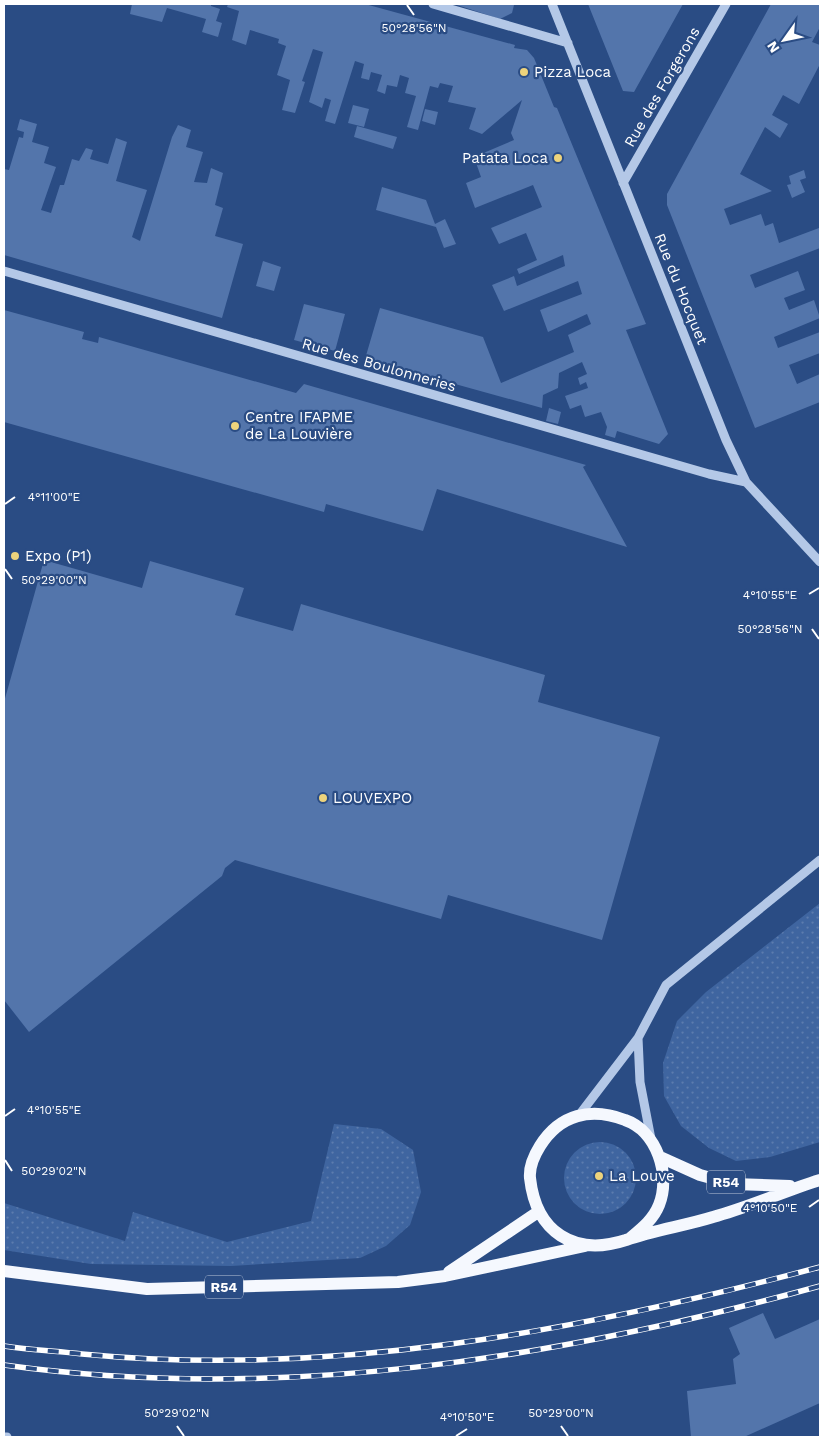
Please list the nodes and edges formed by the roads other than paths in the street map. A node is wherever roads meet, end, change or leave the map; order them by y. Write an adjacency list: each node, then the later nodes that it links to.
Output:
1 (433, 4): 4 (street)
2 (552, 4): 4 (street, Rue du Hocquet)
3 (726, 4): 5 (street, Rue des Forgerons)
4 (568, 43): 5 (street, Rue du Hocquet)
5 (623, 183): 7 (street, Rue du Hocquet)
6 (4, 271): 7 (street, Rue des Boulonneries)
7 (746, 482): 8 (street, Rue du Hocquet)
8 (820, 562)
9 (820, 860): 10 (street)
10 (638, 1038): 11 (street); 12 (street)
11 (580, 1114): 12 (main road, R54); 16 (main road, R54)
12 (652, 1141): 13 (main road, R54)
13 (660, 1158): 15 (main road, R54); 17 (main road, R54)
14 (820, 1180): 15 (main road, R54)
15 (797, 1187): 17 (main road, R54)
16 (538, 1212): 18 (main road, R54); 20 (main road, R54)
17 (629, 1239): 18 (main road, R54)
18 (585, 1246): 20 (main road, R54)
19 (4, 1271): 20 (main road, R54)
20 (445, 1276)

